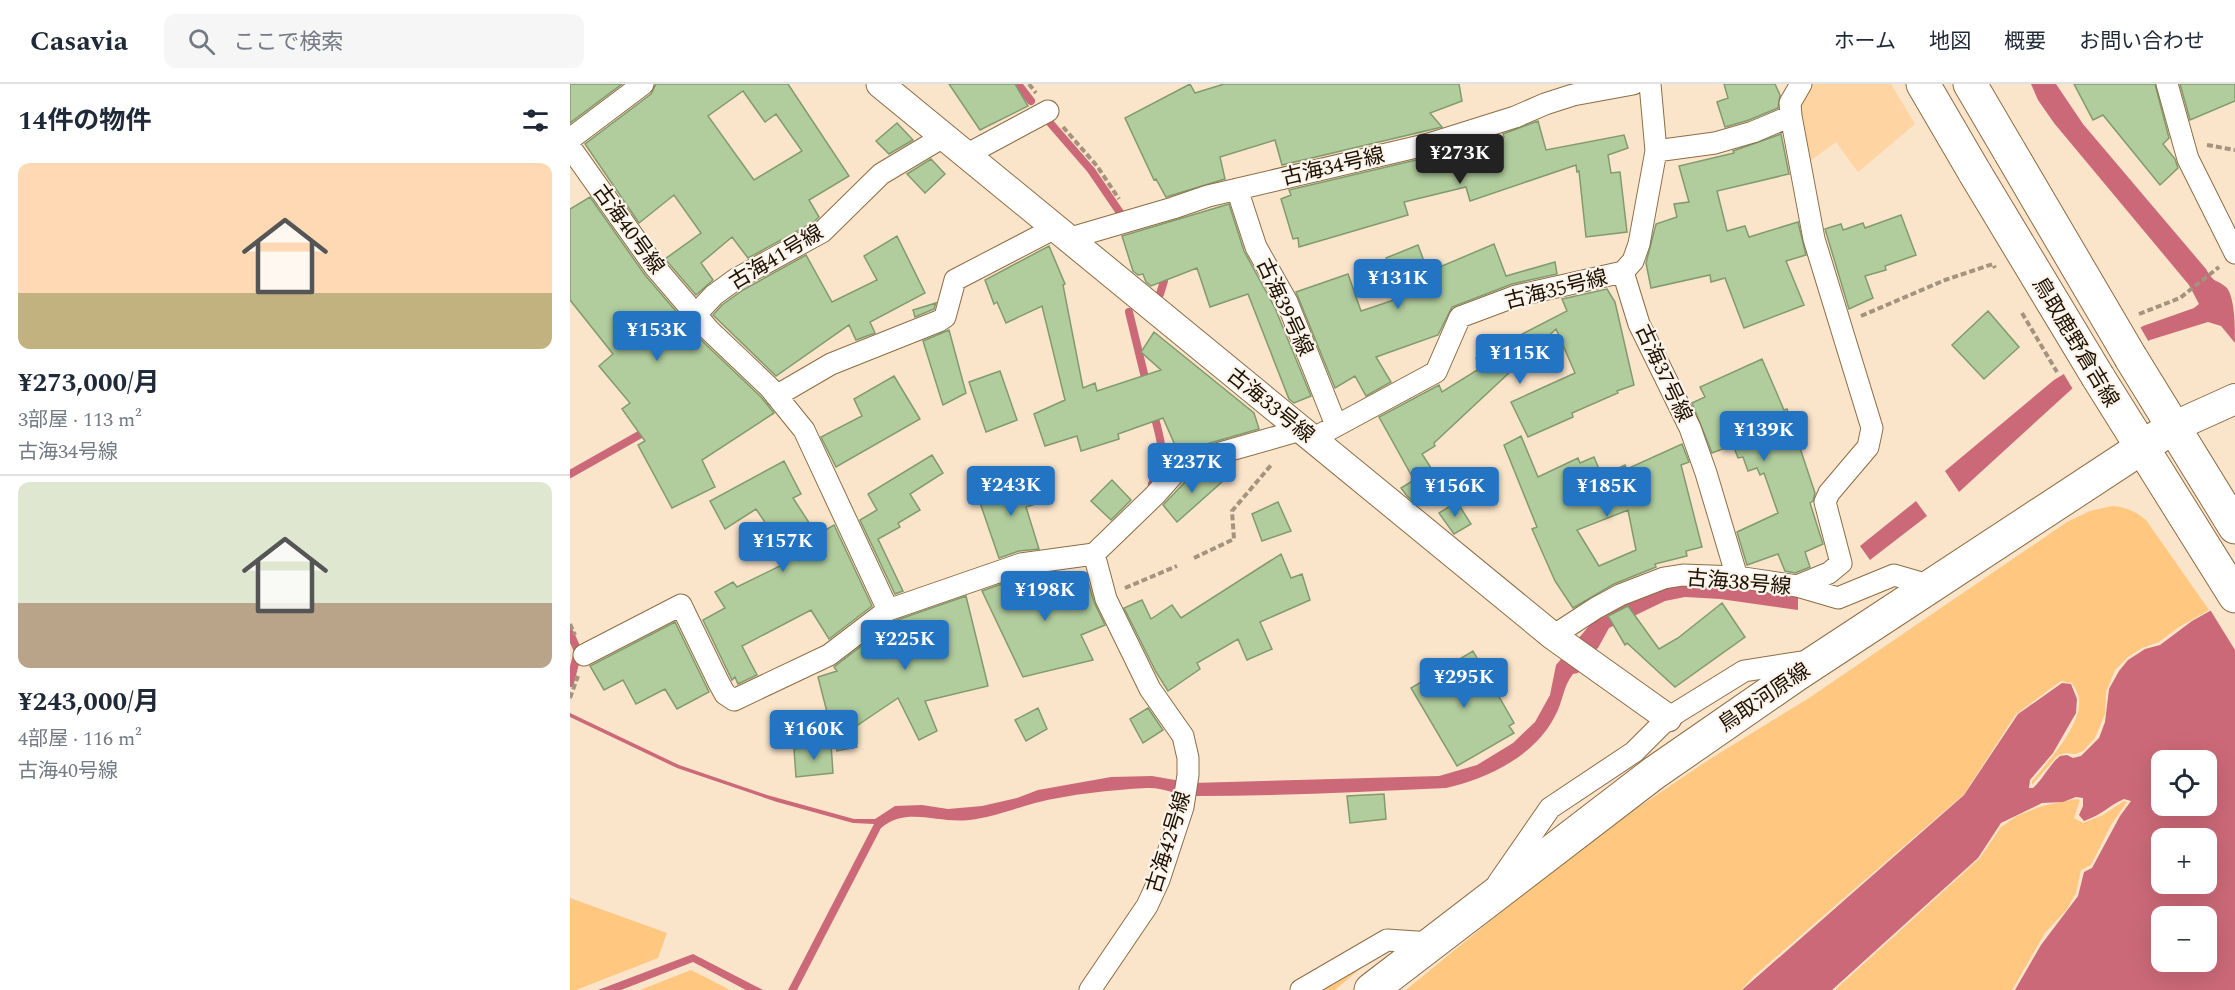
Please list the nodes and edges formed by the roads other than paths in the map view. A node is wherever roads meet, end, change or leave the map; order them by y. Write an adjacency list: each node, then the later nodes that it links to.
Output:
1 (643, 84): 12 (street)
2 (880, 84): 11 (street, 古海33号線)
3 (1633, 84): 16 (street, 古海34号線)
4 (1650, 84): 14 (street, 古海35号線)
5 (1801, 84): 10 (street)
6 (1923, 84): 26 (main road, 鳥取鹿野倉吉線, bridge)
7 (1970, 84): 24 (main road, 鳥取鹿野倉吉線, bridge)
8 (2167, 84): 18 (street)
9 (1048, 111): 15 (street)
10 (1791, 116): 14 (street); 30 (street)
11 (943, 137): 15 (street, 古海33号線); 20 (street, 古海41号線)
12 (570, 140)
13 (570, 147): 20 (street, 古海40号線)
14 (1656, 151): 19 (street, 古海35号線)
15 (966, 155): 17 (street, 古海33号線)
16 (1236, 189): 17 (street, 古海34号線); 23 (street, 古海39号線)
17 (1061, 233): 21 (street, 古海34号線); 25 (street, 古海33号線)
18 (2235, 253)
19 (1623, 272): 23 (street, 古海35号線); 29 (street, 古海37号線)
20 (696, 314): 21 (street, 古海40号線)
21 (776, 396): 33 (street, 古海40号線)
22 (2235, 399): 24 (main road)
23 (1336, 425): 25 (street, 古海35号線)
24 (2173, 427): 26 (main road, 鳥取河原線); 27 (main road, 鳥取鹿野倉吉線)
25 (1307, 435): 28 (street); 34 (street, 古海33号線)
26 (2142, 448): 31 (main road, 鳥取河原線); 32 (main road, 鳥取鹿野倉吉線)
27 (2235, 527)
28 (1094, 554): 33 (street); 40 (street, 古海42号線)
29 (1737, 577): 30 (street, 古海38号線); 34 (street, 古海38号線)
30 (1797, 586): 31 (street, 古海38号線)
31 (1932, 586): 36 (main road, 鳥取河原線)
32 (2235, 596)
33 (888, 610): 35 (street)
34 (1553, 636): 37 (street, 古海33号線)
35 (584, 655)
36 (1821, 659): 37 (street); 38 (main road, 鳥取河原線)
37 (1668, 718): 38 (street)
38 (1484, 905): 39 (main road, 鳥取河原線)
39 (1431, 943): 41 (street); 42 (main road, 鳥取河原線)
40 (1090, 990)
41 (1301, 990)
42 (1371, 990)

